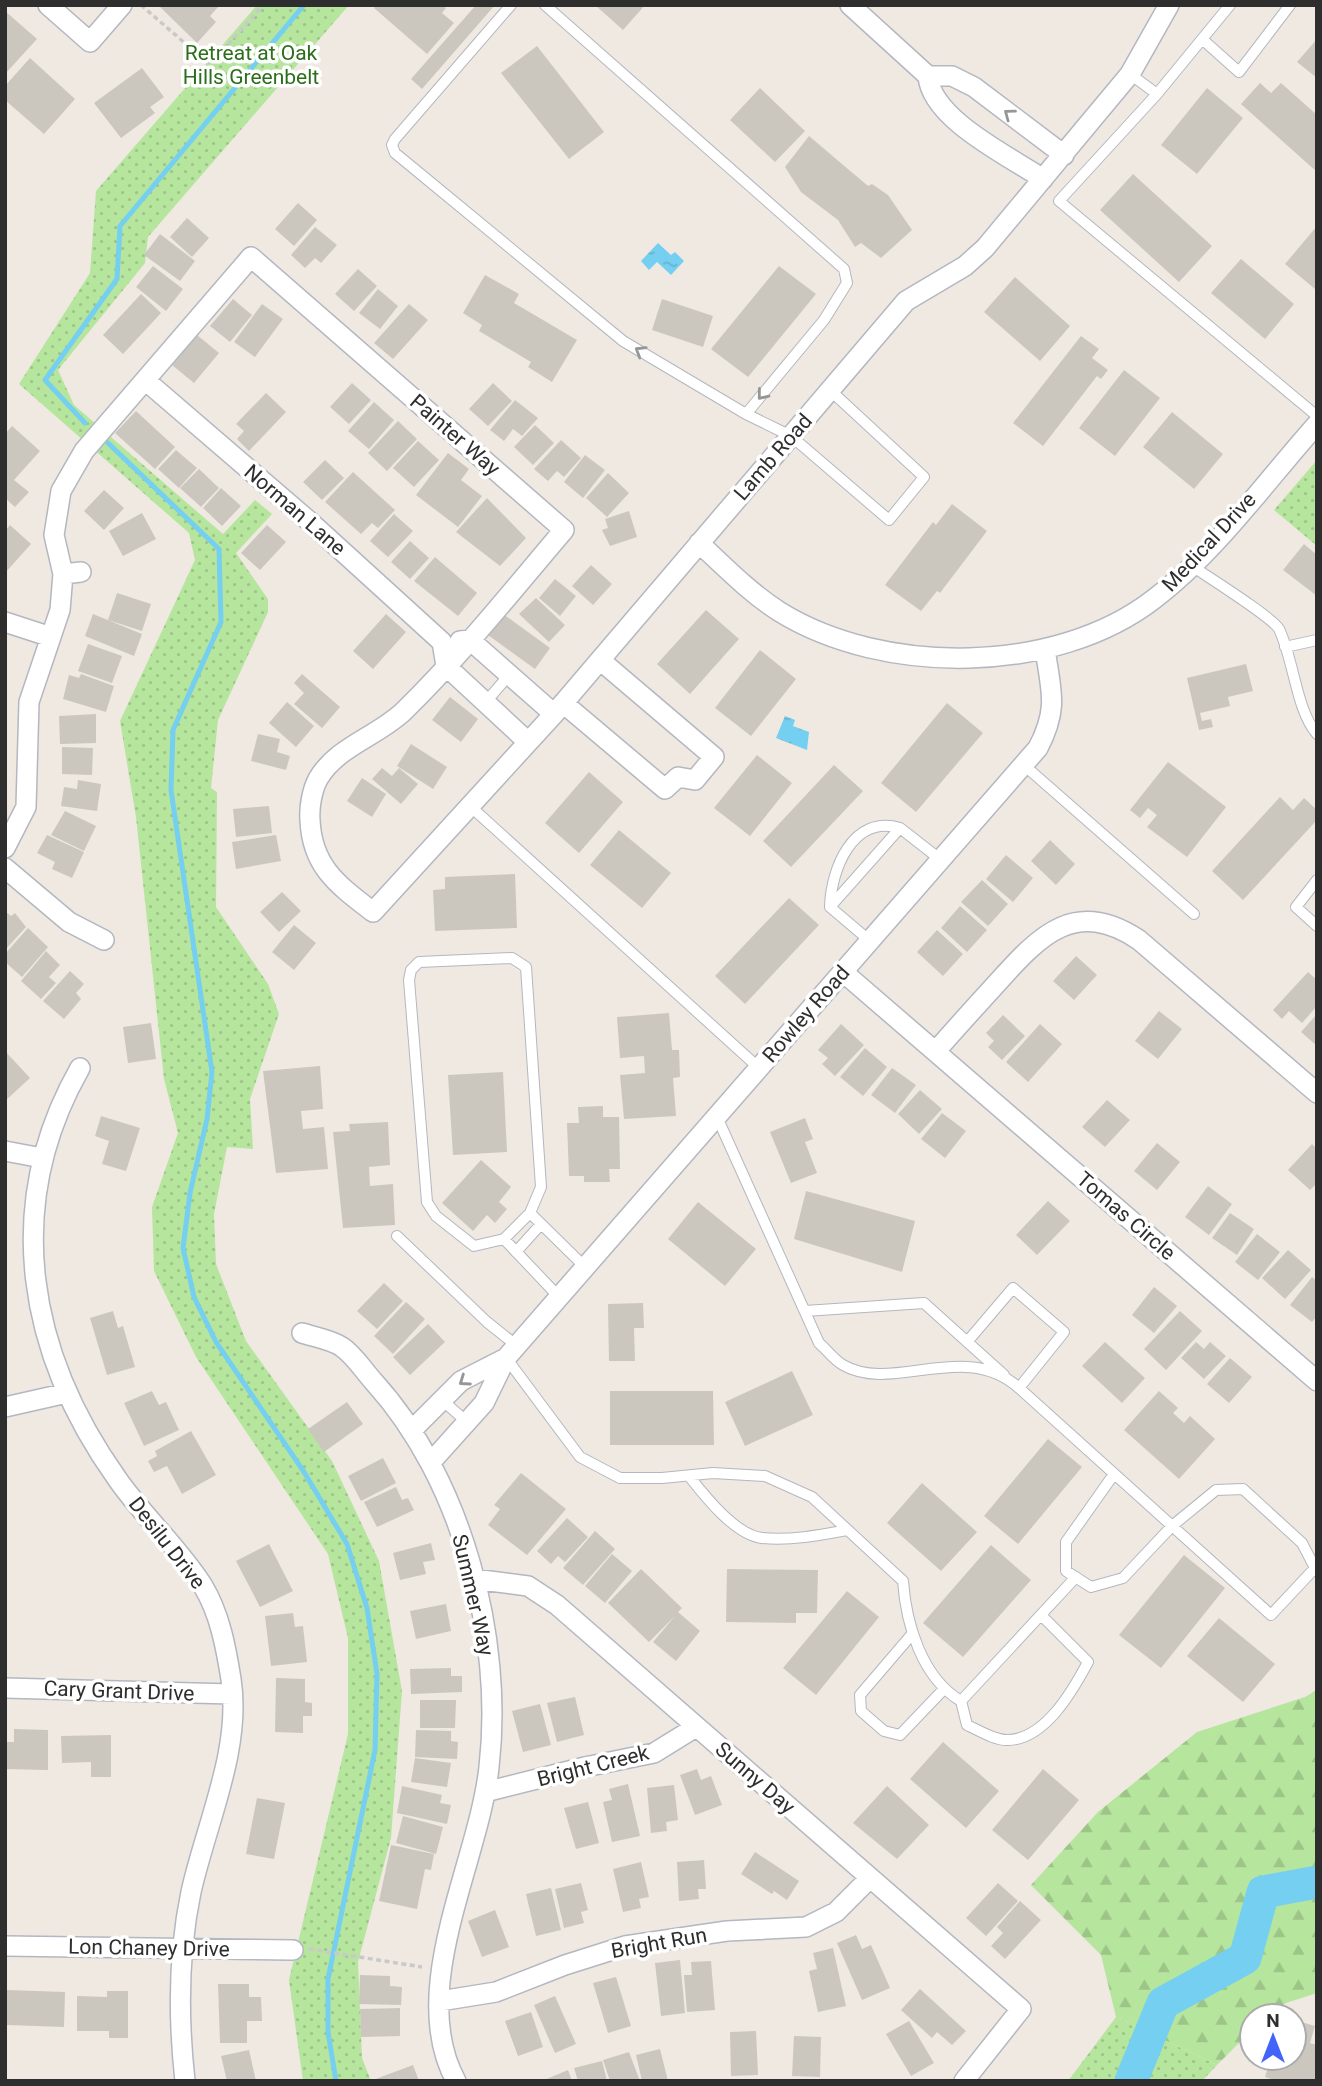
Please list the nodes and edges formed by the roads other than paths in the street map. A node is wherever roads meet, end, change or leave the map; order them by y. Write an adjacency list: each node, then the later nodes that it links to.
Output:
1 (48, 5): 2 (street)
2 (122, 5)
3 (511, 5): 17 (lane, one-way to 3)
4 (545, 5): 17 (lane, one-way to 17)
5 (850, 5): 11 (street)
6 (1169, 5): 10 (street, Lamb Road)
7 (1230, 5): 9 (lane)
8 (1290, 5): 9 (lane)
9 (1202, 39): 12 (lane)
10 (1130, 74): 12 (lane); 13 (street, Lamb Road)
11 (928, 76): 13 (street, one-way to 11); 14 (street)
12 (1157, 94): 18 (lane)
13 (1064, 155): 14 (street, Lamb Road)
14 (1043, 179): 16 (street, Lamb Road)
15 (145, 380): 24 (street, Painter Way); 25 (street, Painter Way); 27 (street, Norman Lane)
16 (831, 391): 20 (street, Lamb Road); 20 (lane)
17 (747, 414): 20 (lane)
18 (1317, 416)
19 (1317, 424): 22 (street, Medical Drive)
20 (791, 436): 21 (street, Lamb Road)
21 (699, 543): 29 (street, Medical Drive); 30 (street, Lamb Road)
22 (1192, 566): 28 (lane); 29 (street, Medical Drive)
23 (5, 622): 24 (street)
24 (51, 637): 40 (street, Painter Way)
25 (470, 640): 27 (street); 31 (street, Painter Way); 32 (street)
26 (1317, 640): 28 (lane)
27 (442, 642): 31 (street)
28 (1285, 647): 35 (lane)
29 (1045, 649): 37 (street, Rowley Road)
30 (600, 660): 34 (street, Lamb Road); 34 (street)
31 (446, 666): 33 (street); 45 (street, Painter Way)
32 (509, 675): 33 (lane); 34 (street)
33 (485, 703): 36 (street)
34 (558, 708): 36 (street, Lamb Road)
35 (1317, 734)
36 (528, 742): 38 (street, Lamb Road)
37 (1025, 766): 41 (street, Rowley Road); 46 (lane)
38 (470, 806): 45 (street, Lamb Road); 53 (lane)
39 (900, 828): 41 (lane); 44 (lane); 44 (lane)
40 (5, 848)
41 (942, 860): 49 (street, Rowley Road)
42 (5, 868): 48 (street)
43 (1317, 880): 47 (lane)
44 (831, 907): 49 (lane)
45 (373, 912)
46 (1194, 914)
47 (1317, 926)
48 (104, 940)
49 (870, 941): 50 (street, Rowley Road)
50 (843, 972): 51 (street, Tomas Circle); 53 (street, Rowley Road)
51 (936, 1051): 54 (street); 70 (street, Tomas Circle)
52 (80, 1068): 57 (street, Desilu Drive)
53 (759, 1068): 55 (street, Rowley Road)
54 (1317, 1093)
55 (717, 1116): 63 (street, Rowley Road); 65 (lane)
56 (5, 1151): 57 (street)
57 (43, 1158): 72 (street, Desilu Drive)
58 (530, 1213): 59 (lane); 61 (lane); 61 (lane)
59 (541, 1224): 62 (lane); 63 (lane)
60 (397, 1236): 68 (lane)
61 (504, 1239): 62 (lane)
62 (516, 1252): 64 (lane)
63 (585, 1267): 64 (street, Rowley Road)
64 (559, 1297): 68 (street, Rowley Road)
65 (804, 1311): 67 (lane); 69 (lane)
66 (302, 1333): 76 (street, Summer Way)
67 (967, 1342): 69 (lane); 71 (lane)
68 (512, 1352): 73 (street, Rowley Road, one-way to 73); 75 (street, Rowley Road); 79 (lane)
69 (1006, 1377): 71 (lane)
70 (1317, 1381)
71 (1019, 1388): 78 (lane)
72 (67, 1393): 74 (street); 88 (street, Desilu Drive)
73 (442, 1400): 75 (lane); 76 (street, Rowley Road)
74 (5, 1407)
75 (467, 1422): 77 (street, Rowley Road)
76 (412, 1430): 77 (street, Summer Way)
77 (431, 1462): 83 (street, Summer Way)
78 (1114, 1474): 80 (lane); 82 (lane)
79 (689, 1475): 81 (lane); 81 (lane)
80 (1172, 1526): 80 (lane); 82 (lane)
81 (848, 1530): 85 (lane)
82 (1076, 1577): 84 (lane)
83 (474, 1579): 90 (street, Sunny Day); 91 (street, Summer Way)
84 (1041, 1615): 89 (lane); 89 (lane)
85 (913, 1633): 87 (lane); 87 (lane)
86 (5, 1688): 88 (street, Cary Grant Drive)
87 (943, 1690): 89 (lane)
88 (232, 1693): 94 (street, Desilu Drive)
89 (961, 1701)
90 (696, 1727): 91 (street, Bright Creek); 92 (street, Sunny Day)
91 (485, 1792): 96 (street, Summer Way)
92 (869, 1880): 96 (street, Bright Run); 99 (street, Sunny Day)
93 (5, 1945): 94 (street, Lon Chaney Drive)
94 (182, 1948): 95 (street, Lon Chaney Drive); 97 (street, Desilu Drive)
95 (299, 1949)
96 (440, 2001): 98 (street, Summer Way)
97 (185, 2081)
98 (456, 2081)
99 (964, 2081)

